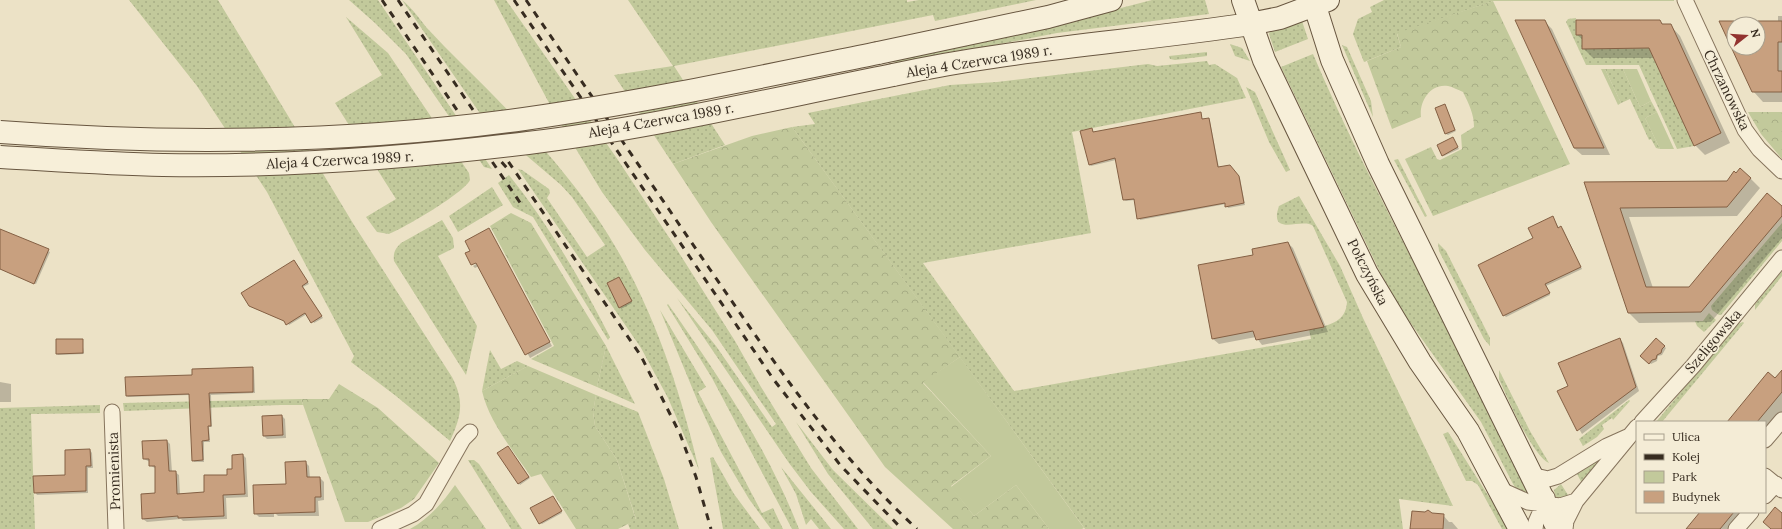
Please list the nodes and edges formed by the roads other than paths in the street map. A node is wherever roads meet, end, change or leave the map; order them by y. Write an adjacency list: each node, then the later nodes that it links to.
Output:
1 (1111, 0): 6 (main road, Aleja 4 Czerwca 1989 r., bridge)
2 (1243, 0): 5 (main road, Połczyńska)
3 (1685, 0): 8 (street, Chrzanowska)
4 (1318, 2): 5 (main road, Aleja 4 Czerwca 1989 r.); 16 (main road)
5 (1250, 24): 7 (main road, Aleja 4 Czerwca 1989 r., bridge); 19 (main road, Połczyńska)
6 (0, 132)
7 (0, 157)
8 (1782, 171)
9 (1782, 258): 12 (street, Szeligowska)
10 (112, 412): 24 (street, Promienista)
11 (1782, 420): 15 (street)
12 (1643, 421)
13 (470, 432): 25 (street)
14 (1632, 432): 17 (street); 21 (street)
15 (1766, 439)
16 (1531, 475): 17 (street); 22 (main road)
17 (1558, 476): 22 (street)
18 (1774, 483): 20 (street)
19 (1499, 489): 22 (street); 26 (main road, Połczyńska)
20 (1766, 495)
21 (1576, 501): 22 (street); 29 (street)
22 (1545, 503): 27 (street); 28 (main road)
23 (1750, 513): 30 (street)
24 (116, 529)
25 (380, 529)
26 (1520, 529)
27 (1535, 529)
28 (1558, 529)
29 (1565, 529)
30 (1736, 529)

